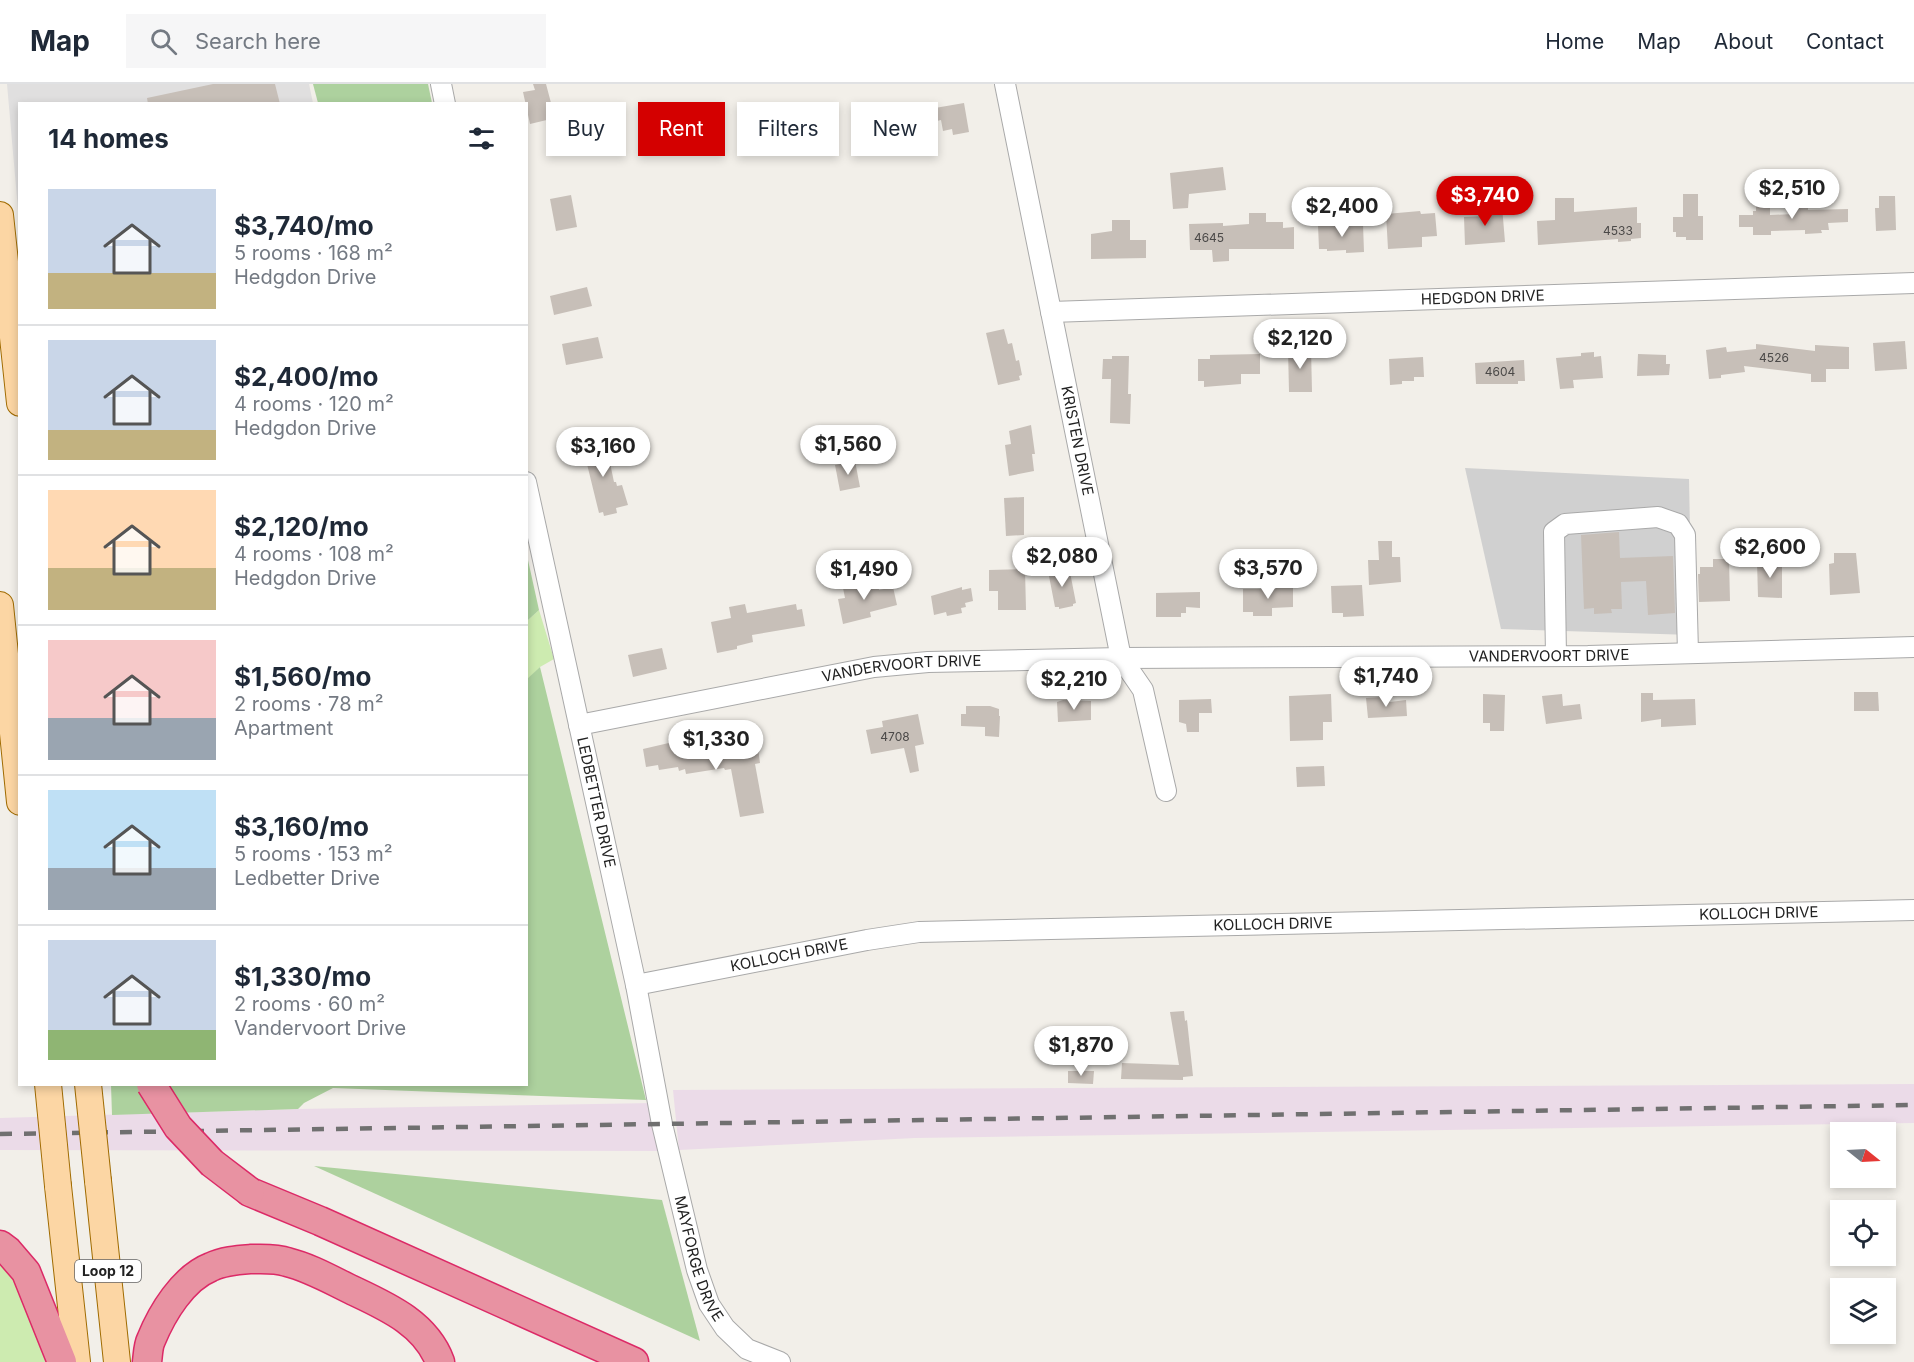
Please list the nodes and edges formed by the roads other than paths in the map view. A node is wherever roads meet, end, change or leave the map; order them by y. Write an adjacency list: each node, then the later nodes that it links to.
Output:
1 (441, 84): 3 (street)
2 (1005, 84): 6 (street, KRISTEN DRIVE)
3 (445, 102)
4 (0, 215): 7 (main road)
5 (1914, 283): 6 (street, HEDGDON DRIVE)
6 (1051, 312): 13 (street, KRISTEN DRIVE)
7 (18, 384)
8 (528, 491): 14 (street, LEDBETTER DRIVE)
9 (0, 605): 15 (main road)
10 (1914, 647): 11 (street, VANDERVOORT DRIVE)
11 (1688, 653): 12 (street, VANDERVOORT DRIVE); 12 (street)
12 (1556, 656): 13 (street, VANDERVOORT DRIVE)
13 (1121, 658): 14 (street, VANDERVOORT DRIVE); 16 (street, KRISTEN DRIVE)
14 (579, 725): 18 (street, LEDBETTER DRIVE)
15 (18, 782)
16 (1166, 791)
17 (1914, 910): 18 (street, KOLLOCH DRIVE)
18 (636, 985): 22 (street, LEDBETTER DRIVE)
19 (48, 1086): 25 (main road, Loop 12, bridge)
20 (88, 1086): 26 (main road, Loop 12, bridge)
21 (152, 1086): 29 (highway, bridge)
22 (662, 1124): 30 (street, MAYFORGE DRIVE)
23 (0, 1245): 24 (highway)
24 (62, 1362)
25 (78, 1362)
26 (117, 1362)
27 (147, 1362): 28 (highway)
28 (440, 1362)
29 (634, 1362)
30 (780, 1362)

